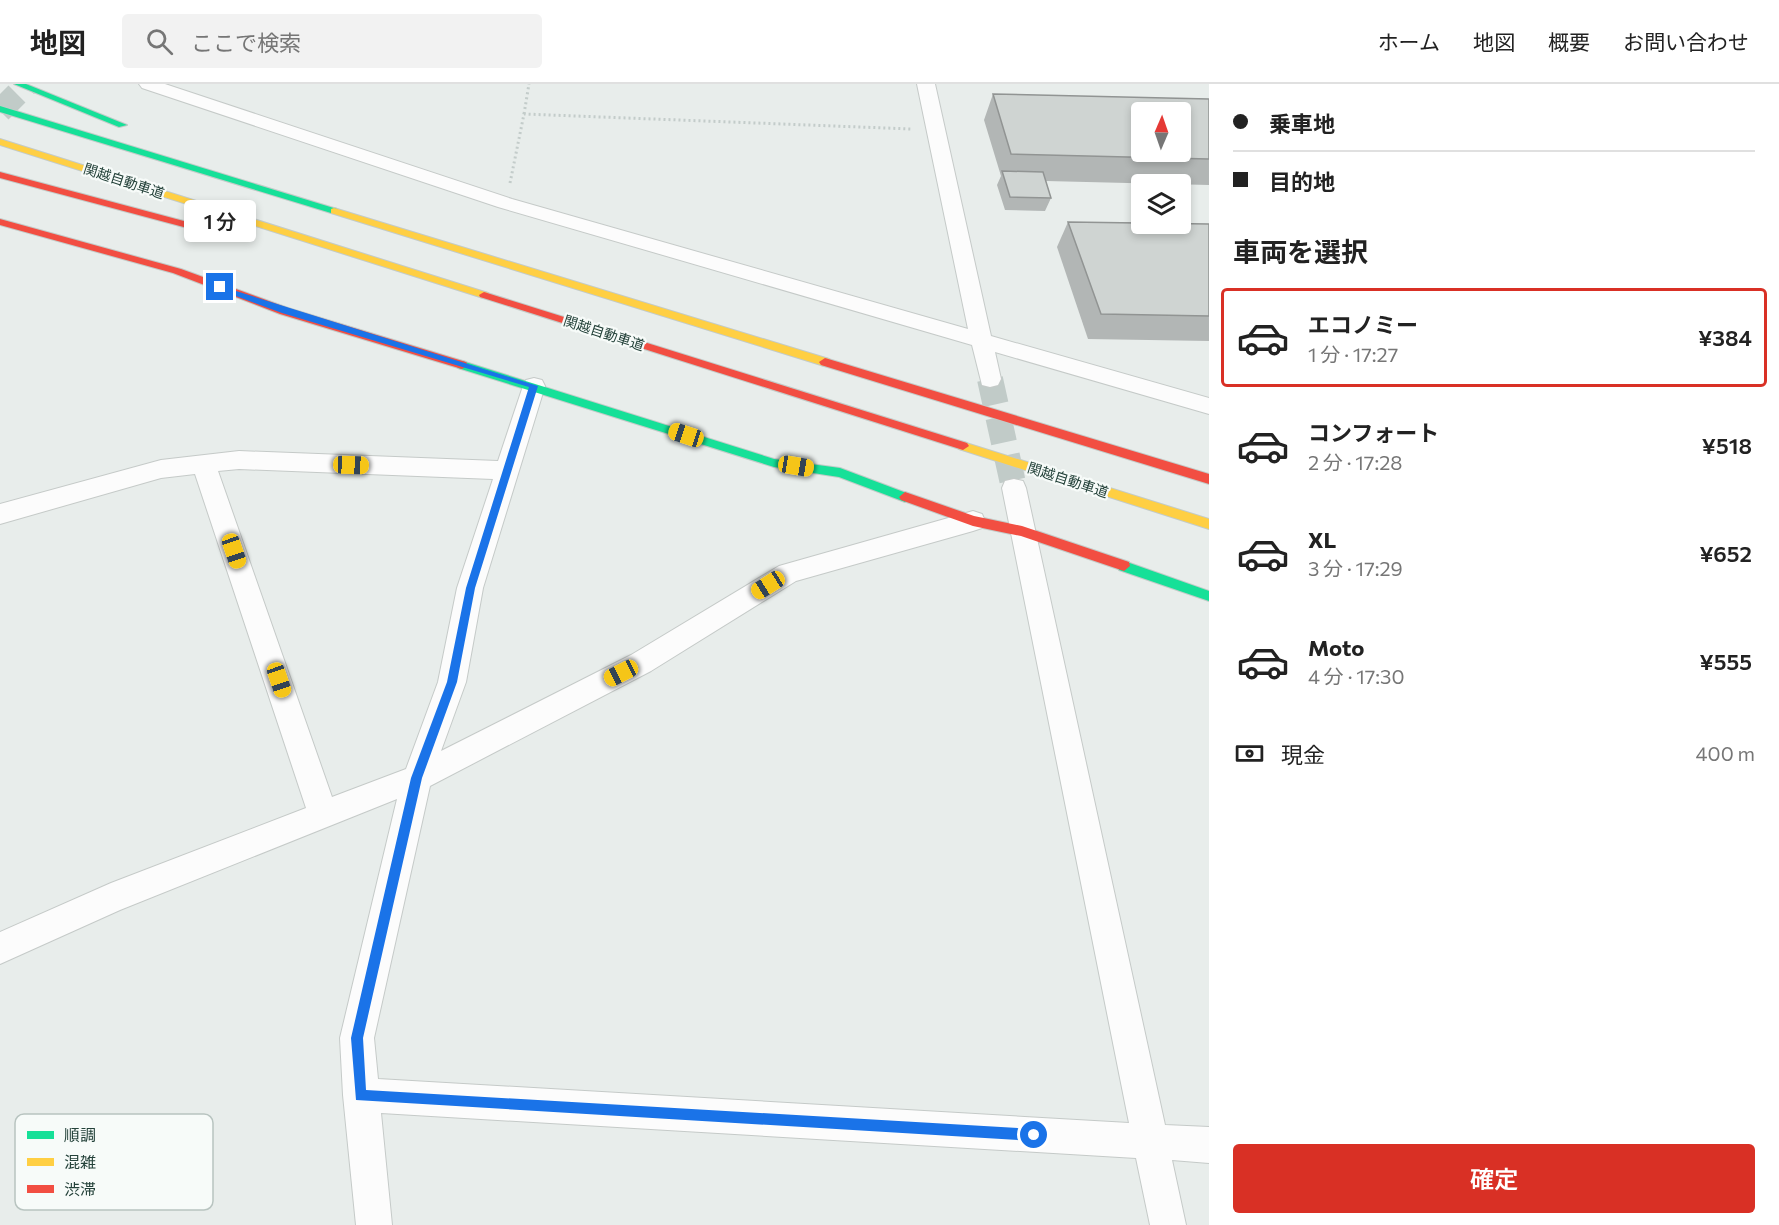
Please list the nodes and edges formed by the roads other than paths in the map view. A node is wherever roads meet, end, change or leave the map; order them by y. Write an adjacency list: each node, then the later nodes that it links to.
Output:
1 (18, 84): 5 (main road)
2 (148, 84): 14 (street)
3 (926, 84): 14 (street)
4 (0, 109): 13 (main road, 関越自動車道)
5 (131, 129)
6 (0, 142): 12 (main road, 関越自動車道)
7 (217, 160): 13 (main road)
8 (0, 175): 10 (main road)
9 (0, 222): 16 (main road)
10 (237, 239)
11 (353, 269): 12 (main road)
12 (552, 316): 24 (main road, 関越自動車道)
13 (685, 319): 20 (main road, 関越自動車道)
14 (982, 342): 15 (street); 17 (street)
15 (990, 379)
16 (534, 386): 19 (street); 23 (main road)
17 (1209, 406)
18 (204, 464): 19 (street); 22 (street); 28 (street)
19 (507, 470): 27 (street)
20 (1209, 479)
21 (1014, 488): 25 (street)
22 (0, 514)
23 (973, 521): 25 (main road); 27 (street)
24 (1209, 524)
25 (1022, 531): 26 (main road); 31 (street)
26 (1209, 596)
27 (417, 778): 28 (street); 30 (street)
28 (324, 815): 29 (street)
29 (0, 948)
30 (360, 1095): 31 (street); 33 (street)
31 (1150, 1142): 32 (street); 34 (street)
32 (1209, 1145)
33 (374, 1225)
34 (1168, 1225)

